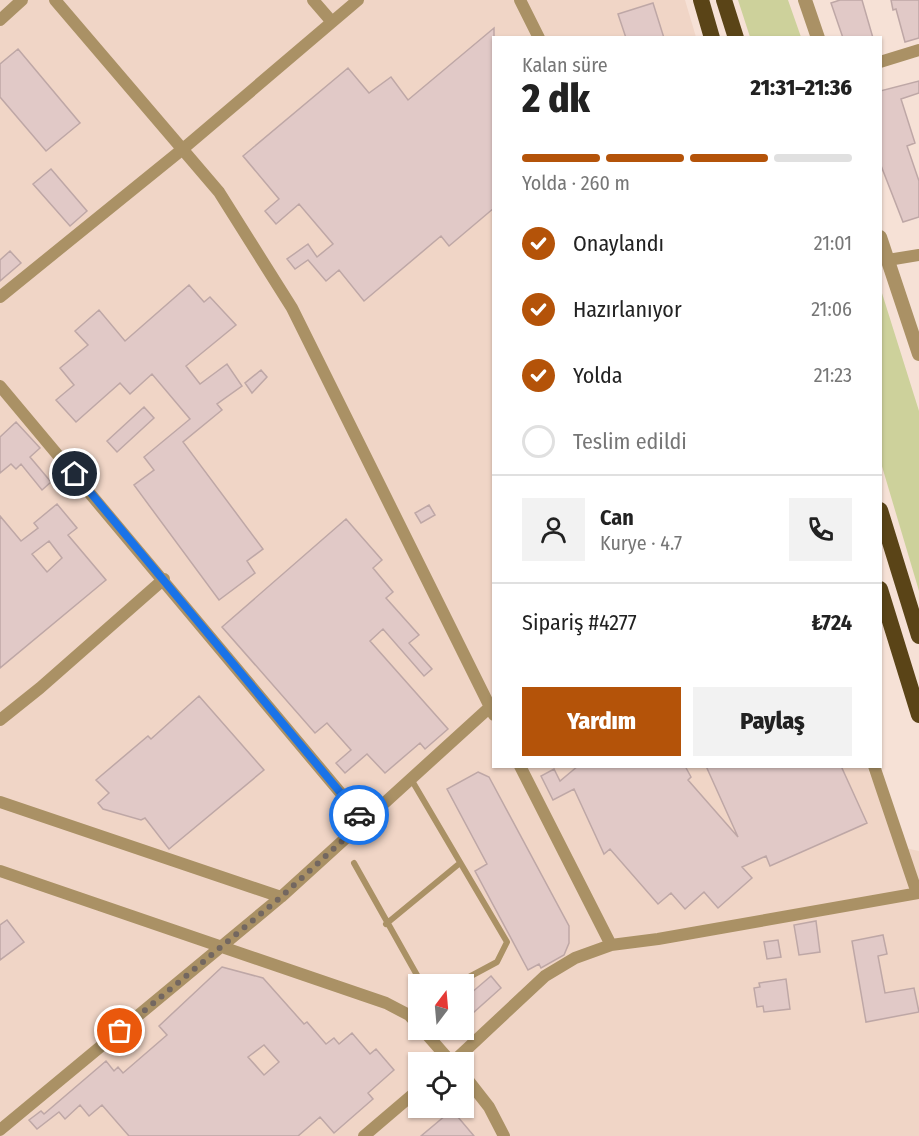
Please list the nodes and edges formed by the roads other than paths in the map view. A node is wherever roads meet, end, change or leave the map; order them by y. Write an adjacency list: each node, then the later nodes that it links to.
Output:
1 (22, 0): 9 (street)
2 (55, 0): 17 (street)
3 (313, 0): 10 (street)
4 (358, 0): 10 (street)
5 (520, 0): 11 (street)
6 (701, 0): 12 (highway)
7 (724, 0): 13 (highway)
8 (805, 0): 14 (street)
9 (0, 20)
10 (332, 22): 17 (street)
11 (538, 36)
12 (711, 36)
13 (735, 36)
14 (817, 36)
15 (919, 51): 16 (street)
16 (882, 61)
17 (184, 148): 21 (street); 28 (street)
18 (882, 243): 20 (street)
19 (919, 255): 20 (street)
20 (888, 260): 22 (street)
21 (0, 297)
22 (919, 354)
23 (0, 386): 25 (street)
24 (882, 516): 27 (highway)
25 (164, 579): 30 (street); 35 (street)
26 (882, 596): 29 (highway)
27 (919, 636)
28 (492, 711): 33 (street)
29 (919, 716)
30 (0, 720)
31 (521, 768): 42 (street)
32 (875, 768): 39 (street)
33 (411, 779): 35 (street); 37 (lane)
34 (0, 802): 40 (street)
35 (364, 821): 40 (street)
36 (354, 863): 41 (lane)
37 (460, 863): 41 (lane); 45 (lane)
38 (0, 871): 43 (street)
39 (918, 893): 42 (street)
40 (281, 897): 43 (street)
41 (386, 924): 44 (lane)
42 (611, 945): 49 (street)
43 (223, 946): 46 (street); 52 (street)
44 (416, 974)
45 (474, 974)
46 (408, 1014)
47 (432, 1040): 48 (street)
48 (443, 1052)
49 (463, 1052)
50 (474, 1088): 54 (street)
51 (408, 1099): 53 (street)
52 (0, 1130)
53 (364, 1136)
54 (504, 1136)

